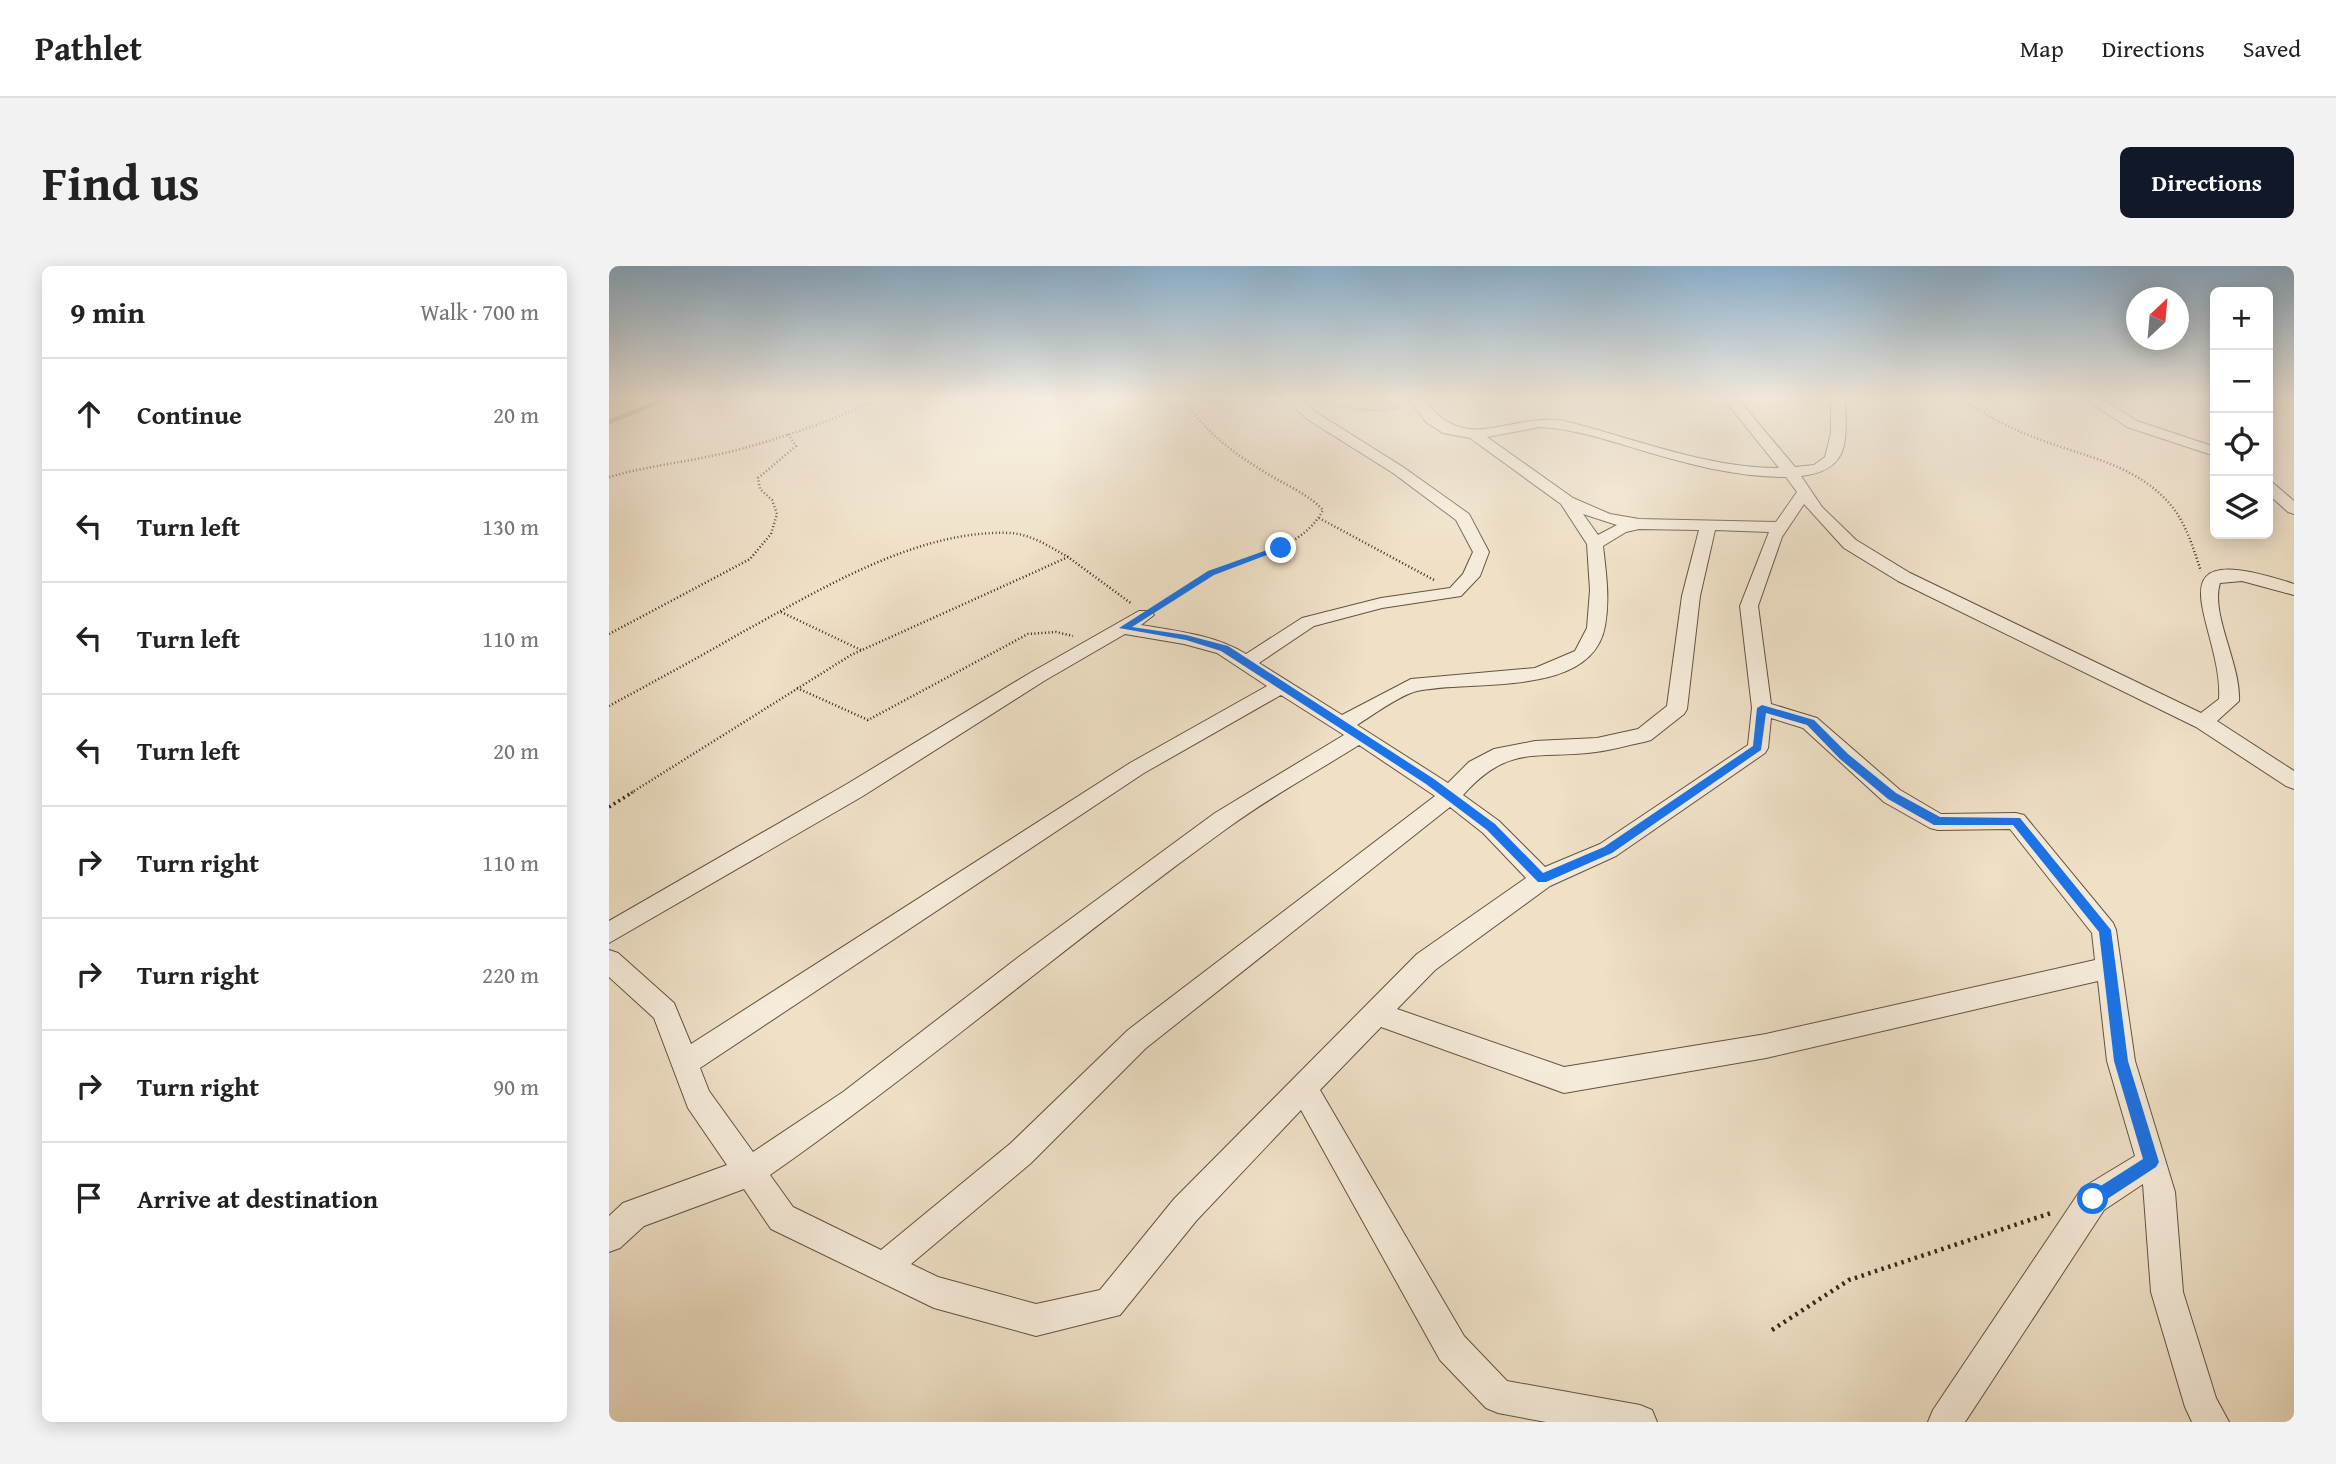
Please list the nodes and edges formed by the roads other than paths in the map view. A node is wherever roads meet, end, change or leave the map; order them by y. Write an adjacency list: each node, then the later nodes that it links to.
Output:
1 (1369, 452): 17 (street)
2 (1499, 452): 8 (street)
3 (1668, 452): 6 (street)
4 (1774, 452): 6 (street)
5 (1833, 452): 6 (street)
6 (1798, 482): 12 (street); 20 (street)
7 (2273, 490): 9 (street)
8 (1567, 501): 10 (street); 13 (street)
9 (2294, 509)
10 (1639, 524): 11 (street); 13 (street)
11 (1707, 525): 12 (street); 23 (street)
12 (1781, 527): 19 (street)
13 (1595, 544): 21 (street)
14 (2294, 590): 20 (street)
15 (1145, 615): 16 (street)
16 (1123, 628): 17 (street); 25 (street)
17 (1246, 663): 18 (street)
18 (1282, 686): 21 (street); 29 (street)
19 (1762, 708): 24 (street); 27 (street)
20 (2203, 722): 22 (street)
21 (1350, 730): 23 (street); 32 (street)
22 (2294, 781)
23 (1449, 796): 24 (street); 34 (street)
24 (1542, 879): 28 (street)
25 (609, 933)
26 (609, 961): 29 (street)
27 (2109, 968): 28 (street); 31 (street)
28 (1375, 1013): 30 (street)
29 (684, 1063): 32 (street)
30 (1303, 1086): 34 (street); 35 (street)
31 (2151, 1162): 36 (street); 37 (street)
32 (749, 1172): 33 (street); 34 (street)
33 (609, 1237)
34 (884, 1267)
35 (1640, 1422)
36 (1945, 1422)
37 (2212, 1422)

